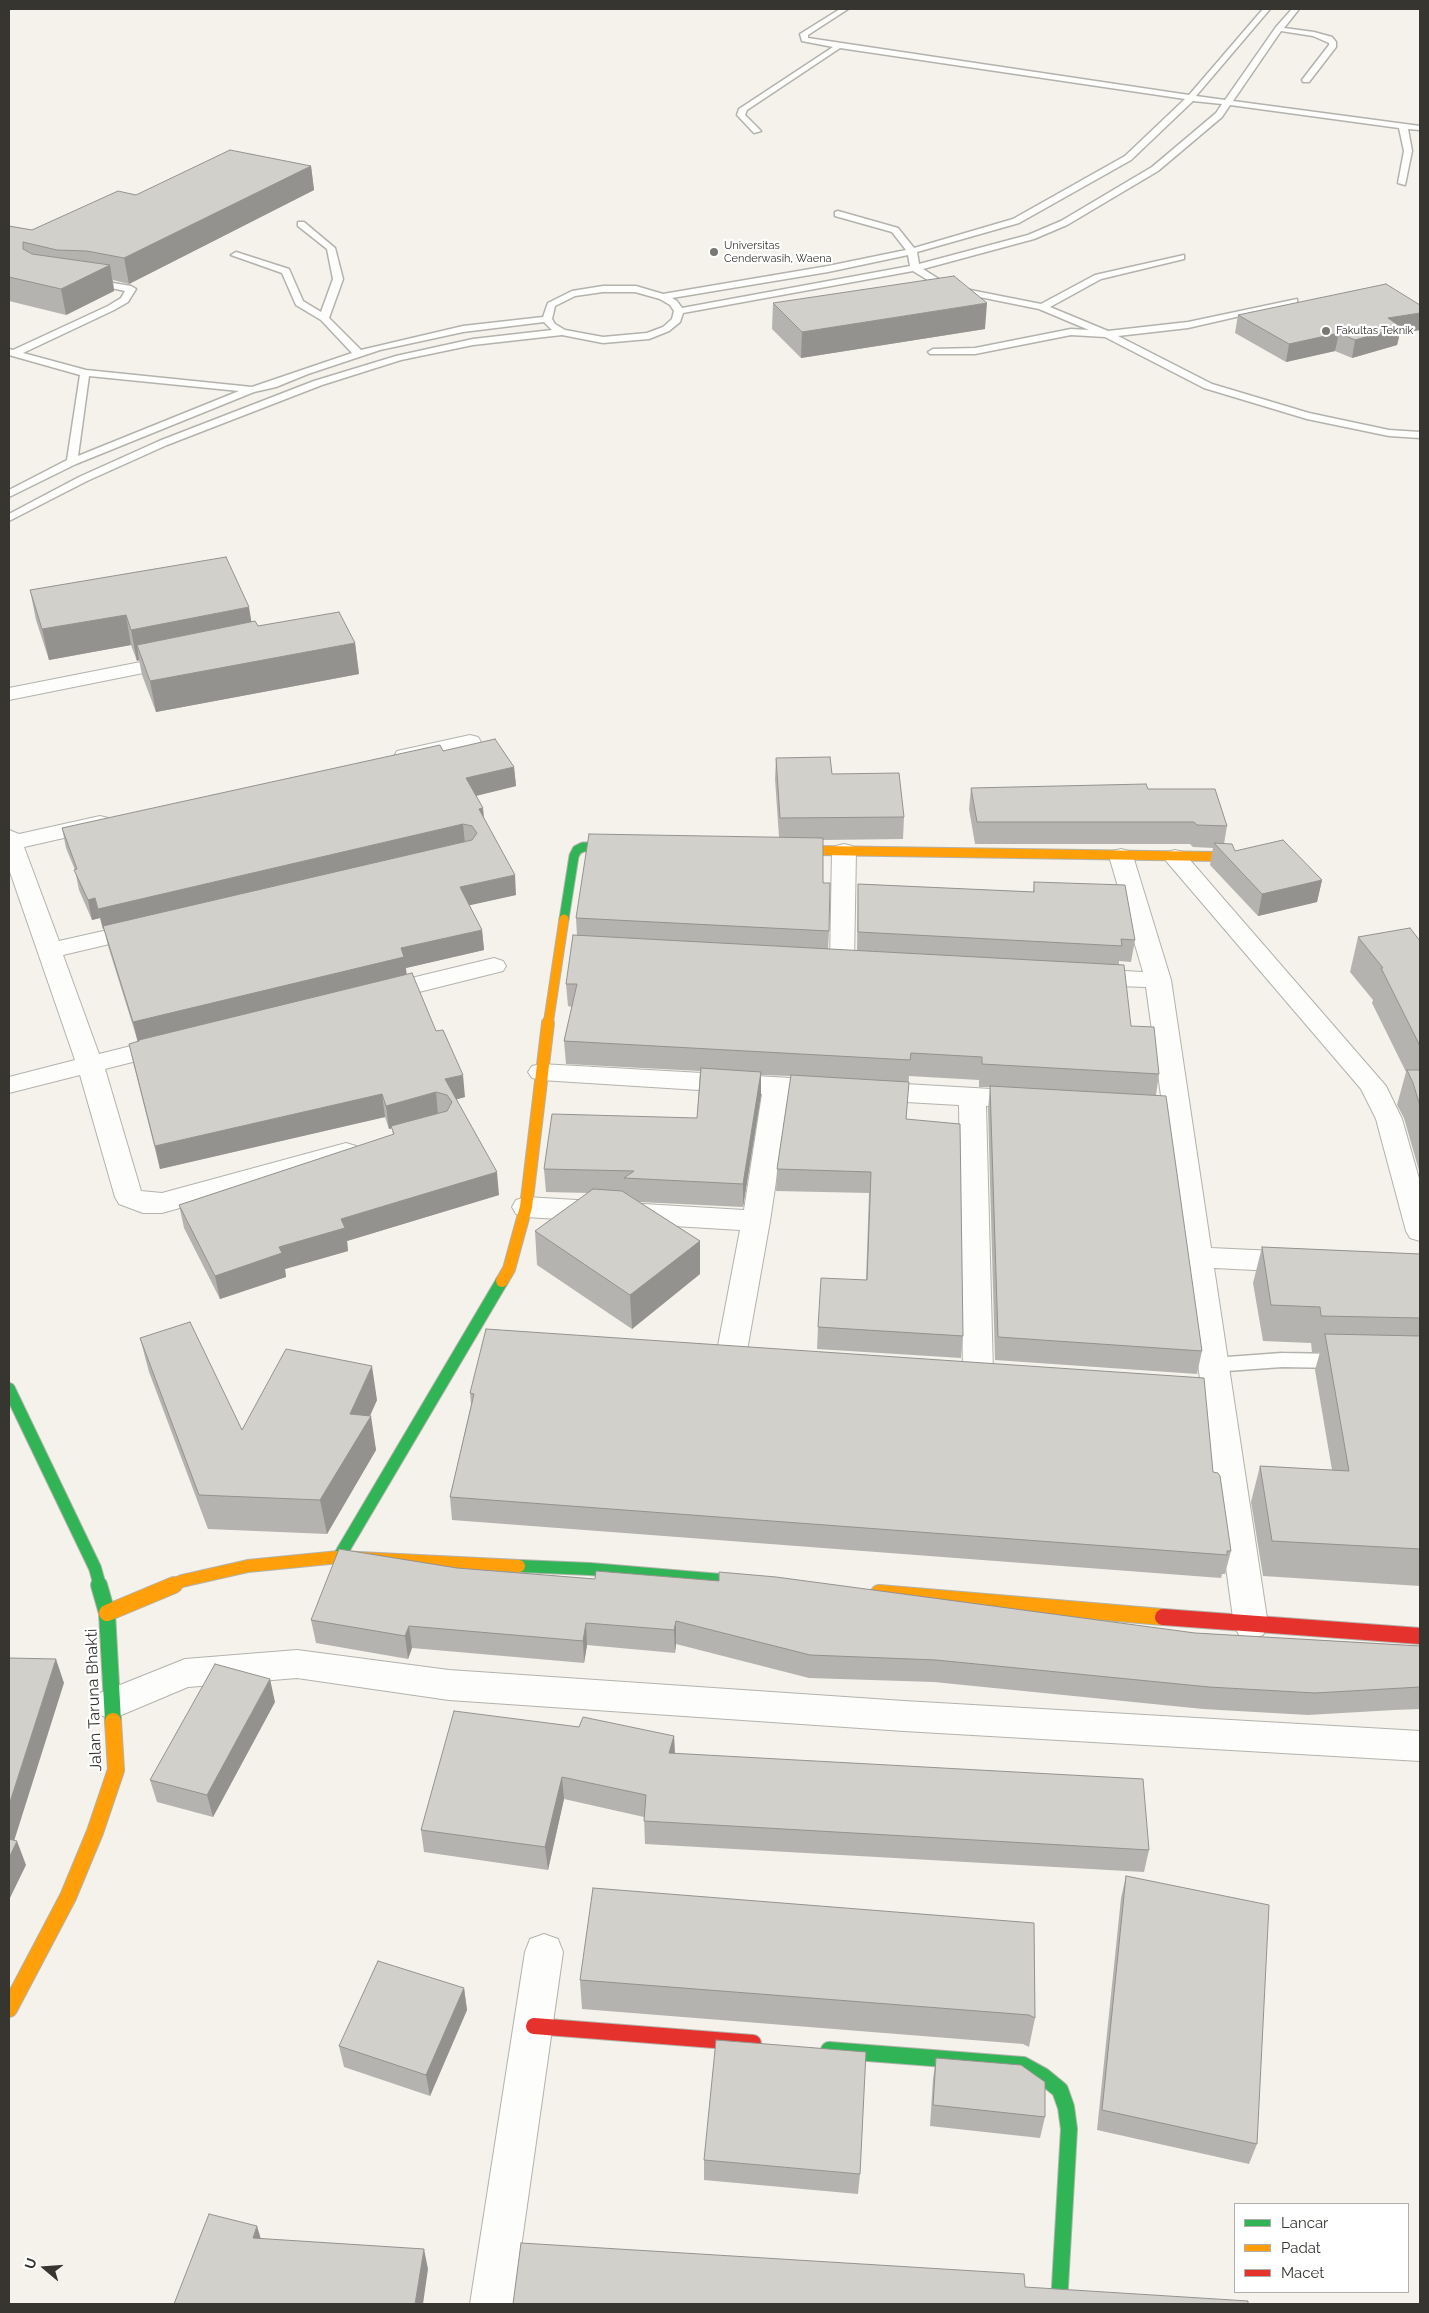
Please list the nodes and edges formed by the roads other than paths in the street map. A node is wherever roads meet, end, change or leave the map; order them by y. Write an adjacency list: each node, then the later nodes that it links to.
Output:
1 (844, 9): 5 (lane)
2 (1267, 9): 7 (lane)
3 (1296, 9): 4 (lane)
4 (1279, 29): 6 (lane); 8 (lane)
5 (839, 46): 7 (lane); 11 (lane)
6 (1306, 80)
7 (1191, 98): 8 (lane); 15 (lane)
8 (1230, 103): 9 (lane); 18 (lane)
9 (1403, 126): 10 (lane); 12 (lane)
10 (1420, 128)
11 (758, 131)
12 (1402, 183)
13 (838, 214): 15 (lane)
14 (301, 224): 24 (lane)
15 (912, 250): 18 (lane); 20 (lane)
16 (236, 255): 24 (lane)
17 (1181, 256): 22 (lane)
18 (915, 268): 22 (lane); 23 (lane)
19 (81, 281): 28 (lane)
20 (663, 297): 23 (lane); 25 (lane)
21 (1294, 301): 27 (lane)
22 (1042, 307): 27 (lane)
23 (679, 311): 26 (lane)
24 (324, 318): 30 (lane)
25 (547, 319): 26 (lane); 30 (lane)
26 (562, 332): 36 (lane)
27 (1107, 334): 29 (lane); 33 (lane)
28 (12, 352): 31 (lane)
29 (933, 352)
30 (359, 354): 32 (lane)
31 (85, 373): 32 (lane); 34 (lane)
32 (251, 390): 34 (lane)
33 (1420, 435)
34 (72, 462): 35 (lane)
35 (9, 494)
36 (9, 518)
37 (193, 657): 38 (street)
38 (9, 694)
39 (470, 742): 40 (street)
40 (384, 761)
41 (116, 820): 42 (street)
42 (10, 840): 50 (street)
43 (639, 847): 58 (street)
44 (776, 849): 45 (street)
45 (844, 851): 46 (street); 51 (street)
46 (1121, 856): 47 (street); 54 (street)
47 (1175, 857): 48 (street); 68 (street)
48 (1250, 858)
49 (165, 924): 50 (street)
50 (49, 951): 57 (street)
51 (842, 963)
52 (494, 966): 55 (street)
53 (1060, 975): 54 (street)
54 (1158, 980): 64 (street)
55 (359, 998)
56 (186, 1040): 57 (street)
57 (90, 1064): 59 (street); 65 (street)
58 (541, 1072): 60 (street); 66 (street)
59 (9, 1085)
60 (778, 1086): 61 (street); 67 (street)
61 (972, 1097): 62 (street); 76 (street)
62 (1050, 1102)
63 (1148, 1108): 64 (street)
64 (1177, 1109): 69 (street)
65 (372, 1144)
66 (526, 1207): 67 (street); 81 (street)
67 (756, 1221): 72 (street)
68 (1420, 1231)
69 (1198, 1257): 70 (street); 78 (street)
70 (1324, 1264)
71 (702, 1354): 72 (street)
72 (731, 1356): 73 (street)
73 (760, 1358)
74 (1361, 1361): 78 (lane)
75 (949, 1371): 76 (street)
76 (978, 1373): 77 (street)
77 (1008, 1375)
78 (1214, 1377): 79 (street); 85 (street)
79 (1186, 1387)
80 (9, 1388): 84 (street, Jalan Taruna Bhakti)
81 (340, 1557): 82 (street); 84 (street)
82 (766, 1584)
83 (863, 1592): 85 (street)
84 (107, 1613): 87 (street, Jalan Taruna Bhakti)
85 (1251, 1625): 86 (street)
86 (1420, 1636)
87 (112, 1704): 88 (street); 90 (street, Jalan Taruna Bhakti)
88 (1420, 1746)
89 (544, 1952): 91 (street)
90 (9, 2009)
91 (534, 2026): 92 (street); 94 (street)
92 (768, 2045)
93 (817, 2049): 95 (street)
94 (491, 2304)
95 (1059, 2304)

